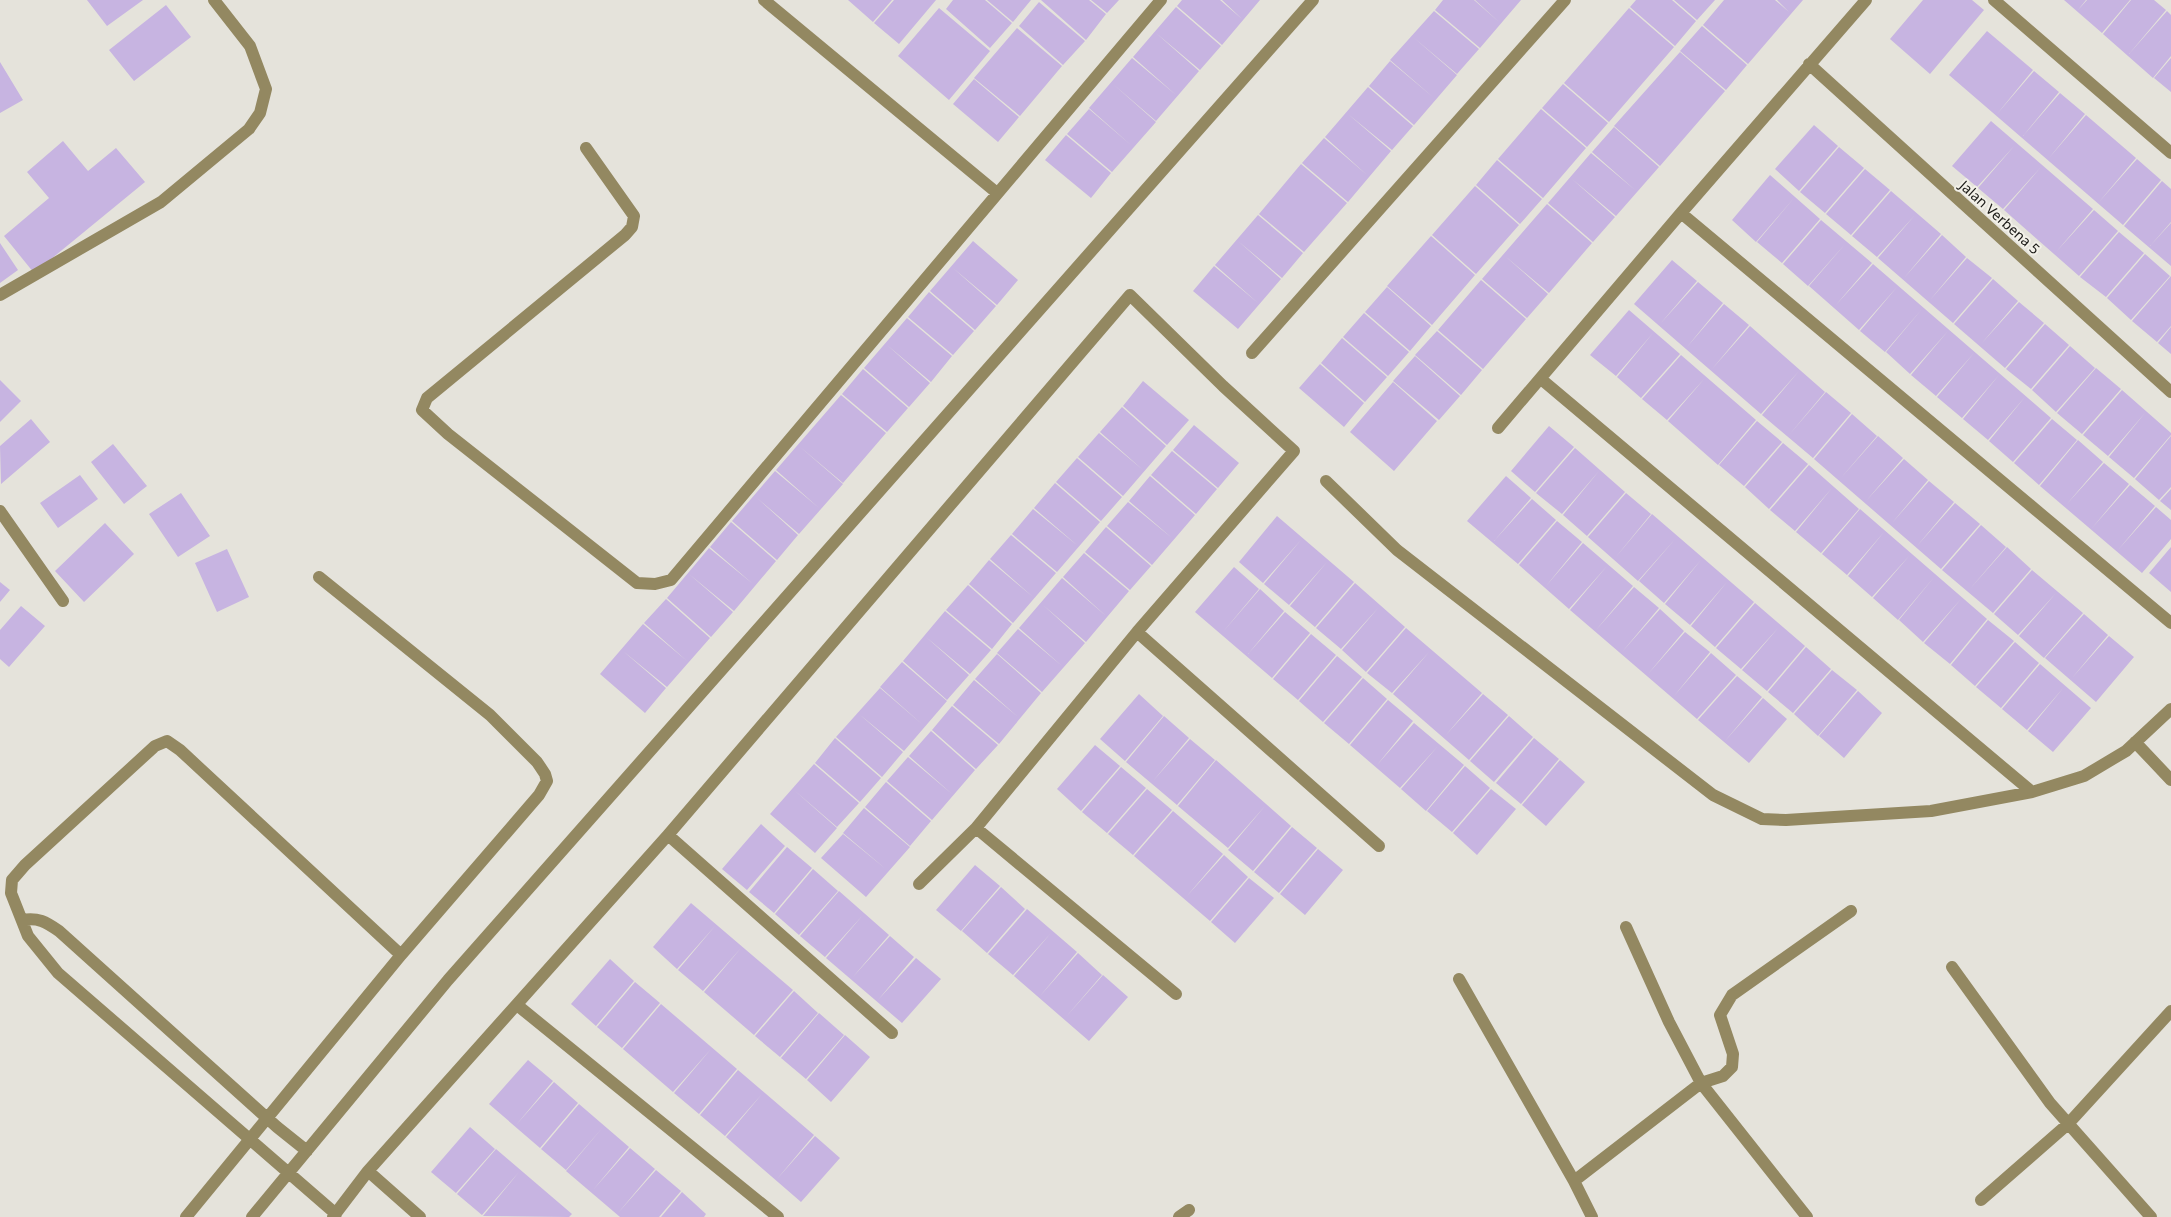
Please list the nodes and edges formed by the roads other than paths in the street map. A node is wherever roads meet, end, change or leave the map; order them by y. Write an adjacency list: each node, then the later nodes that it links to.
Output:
1 (214, 0): 13 (street)
2 (764, 0): 11 (street)
3 (1161, 0): 11 (street)
4 (1313, 0): 46 (street)
5 (1565, 0): 14 (street)
6 (1866, 0): 8 (street)
7 (1994, 0): 10 (street)
8 (1809, 64): 12 (street); 16 (street, Jalan Verbena 5)
9 (586, 148): 11 (street)
10 (2171, 153)
11 (997, 193)
12 (1680, 213): 15 (street); 22 (street)
13 (0, 295)
14 (1252, 353)
15 (1541, 379): 17 (street); 27 (street)
16 (2171, 392)
17 (1498, 428)
18 (1326, 481): 27 (street)
19 (0, 511): 21 (street)
20 (319, 577): 35 (street)
21 (63, 601)
22 (2171, 623)
23 (1136, 632): 28 (street); 29 (street); 30 (street)
24 (2171, 709): 25 (street)
25 (2135, 742): 26 (street); 27 (street)
26 (2171, 780)
27 (2032, 792)
28 (976, 828): 31 (street); 38 (street)
29 (668, 835): 39 (street); 41 (street)
30 (1379, 846)
31 (919, 884)
32 (1851, 911): 42 (street)
33 (22, 920): 35 (street); 43 (street); 45 (street)
34 (1626, 927): 42 (street)
35 (401, 955): 43 (street)
36 (1952, 967): 44 (street)
37 (1459, 979): 49 (street)
38 (1176, 994)
39 (517, 1005): 47 (street); 55 (street)
40 (2171, 1011): 44 (street)
41 (892, 1033)
42 (1701, 1083): 49 (street); 57 (street)
43 (268, 1118): 45 (street); 46 (street)
44 (2068, 1124): 50 (street); 58 (street)
45 (251, 1139): 48 (street); 52 (street)
46 (307, 1151): 48 (street)
47 (368, 1171): 51 (street); 54 (street)
48 (290, 1172): 51 (street); 53 (street)
49 (1574, 1182): 56 (street)
50 (1981, 1200)
51 (334, 1215)
52 (186, 1217)
53 (252, 1217)
54 (420, 1217)
55 (778, 1217)
56 (1592, 1217)
57 (1807, 1217)
58 (2151, 1217)

